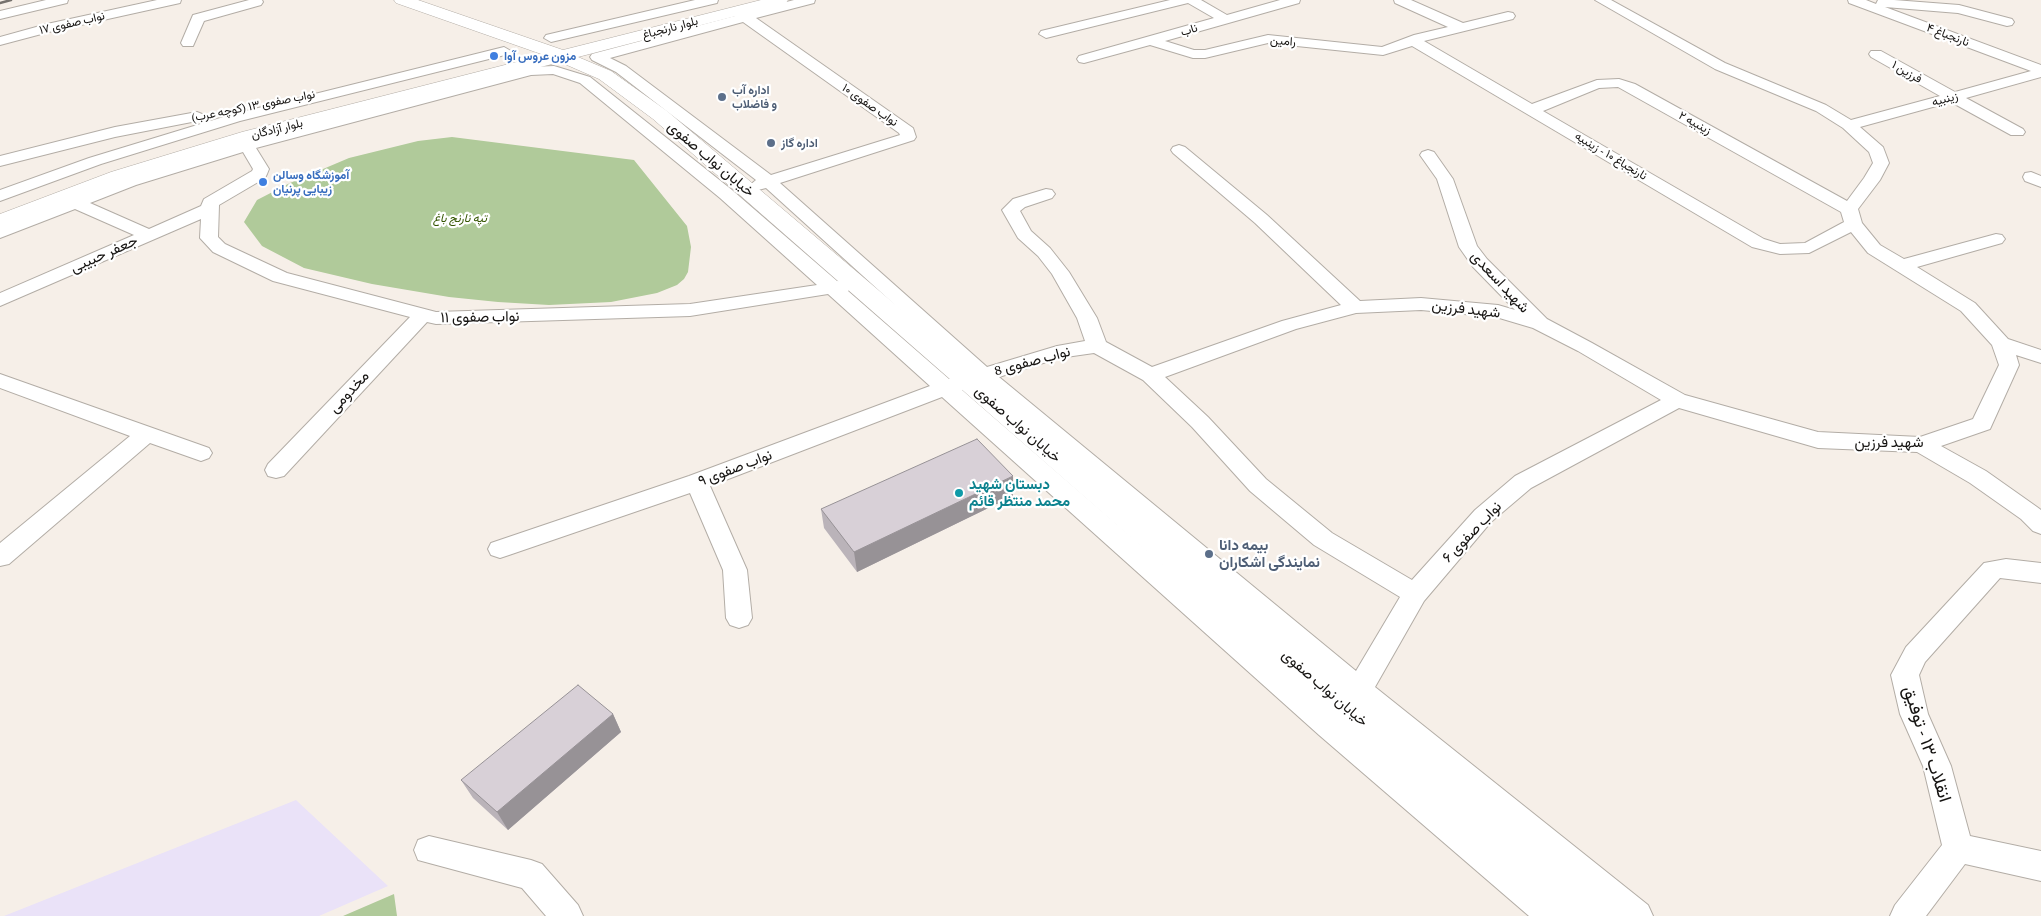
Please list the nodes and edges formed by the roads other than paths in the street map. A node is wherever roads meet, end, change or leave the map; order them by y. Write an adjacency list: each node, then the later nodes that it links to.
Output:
1 (62, 0): 15 (street)
2 (175, 0): 22 (street, نواب صفوی ۱۷)
3 (256, 0): 24 (street)
4 (405, 0): 25 (main road, خیابان نواب صفوی)
5 (712, 0): 25 (street)
6 (780, 0): 14 (main road, بلوار نارنجباغ)
7 (809, 0): 14 (street)
8 (1186, 0): 20 (street)
9 (1191, 0): 17 (street)
10 (1294, 0): 17 (street, ناب)
11 (1400, 0): 19 (street)
12 (1601, 0): 35 (street)
13 (1857, 1): 18 (street); 29 (street, نارنجباغ ۴)
14 (741, 9): 25 (main road, بلوار نارنجباغ); 42 (street); 42 (street, نواب صفوی ۱۰)
15 (0, 15)
16 (1508, 16): 19 (street)
17 (1225, 19): 23 (street, ناب)
18 (2007, 22)
19 (1460, 28): 21 (street)
20 (1046, 34)
21 (1416, 40): 23 (street, رامین); 34 (street, نارنجباغ ۱۰ - زینبیه)
22 (0, 41)
23 (1152, 41): 28 (street, ناب)
24 (188, 43)
25 (552, 48): 27 (main road, بلوار آزادگان); 42 (main road, خیابان نواب صفوی); 46 (main road, بلوار آزادگان)
26 (1876, 54): 33 (street, فرزین ۱)
27 (505, 55): 31 (street); 47 (main road, بلوار آزادگان)
28 (1084, 58)
29 (2041, 71): 30 (street, زینبیه)
30 (2018, 79): 32 (street); 33 (street, زینبیه)
31 (371, 83): 40 (street, نواب صفوی ۱۳ (کوچه عرب)); 45 (street)
32 (2041, 90)
33 (1952, 97): 35 (street, زینبیه); 36 (street, فرزین ۱)
34 (1533, 109): 49 (street, زینبیه ۲); 49 (street, نارنجباغ ۱۰ - زینبیه)
35 (1849, 125): 49 (street)
36 (2017, 132)
37 (250, 149): 48 (street)
38 (1179, 150): 57 (street)
39 (1428, 154): 59 (street, شهید اسعدی)
40 (0, 161)
41 (0, 178): 43 (street)
42 (758, 185): 55 (main road, خیابان نواب صفوی); 65 (street)
43 (16, 189)
44 (1046, 194): 61 (street)
45 (0, 196)
46 (66, 202): 50 (main road, بلوار آزادگان); 51 (street); 52 (street); 55 (street)
47 (0, 206)
48 (209, 209): 52 (street, جعفر حبیبی); 58 (street, نواب صفوی ۱۱)
49 (1851, 216): 54 (street, شهید فرزین)
50 (0, 222)
51 (0, 233)
52 (148, 235): 56 (street, جعفر حبیبی)
53 (1996, 239): 54 (street)
54 (1901, 266): 60 (street, شهید فرزین)
55 (844, 286): 58 (street, نواب صفوی ۱۱); 65 (main road, خیابان نواب صفوی)
56 (0, 300)
57 (1356, 307): 59 (street, شهید فرزین); 63 (street, شهید فرزین)
58 (423, 315): 70 (street, مخدومی)
59 (1541, 324): 66 (street, شهید فرزین)
60 (2001, 343): 62 (street); 68 (street, شهید فرزین)
61 (1097, 346): 63 (street); 65 (street, نواب صفوی 8)
62 (2041, 356)
63 (1150, 375): 76 (street)
64 (0, 381): 67 (street)
65 (966, 381): 71 (street, نواب صفوی ۹); 78 (main road, خیابان نواب صفوی); 83 (street)
66 (1677, 400): 68 (street, شهید فرزین); 76 (street, نواب صفوی ۶)
67 (147, 434): 69 (street); 74 (street)
68 (1921, 444): 72 (street)
69 (201, 452)
70 (276, 470)
71 (696, 482): 73 (street, نواب صفوی ۹); 77 (street)
72 (2041, 525)
73 (500, 549)
74 (0, 557)
75 (2041, 573): 79 (street, انقلاب ۱۳ - توفیق)
76 (1415, 594): 78 (street, نواب صفوی ۶)
77 (739, 618)
78 (1354, 699): 84 (main road, خیابان نواب صفوی); 85 (street)
79 (1958, 848): 81 (street); 86 (street)
80 (429, 850): 82 (street)
81 (2041, 866)
82 (567, 916)
83 (1553, 916)
84 (1593, 916)
85 (1637, 916)
86 (1906, 916)

